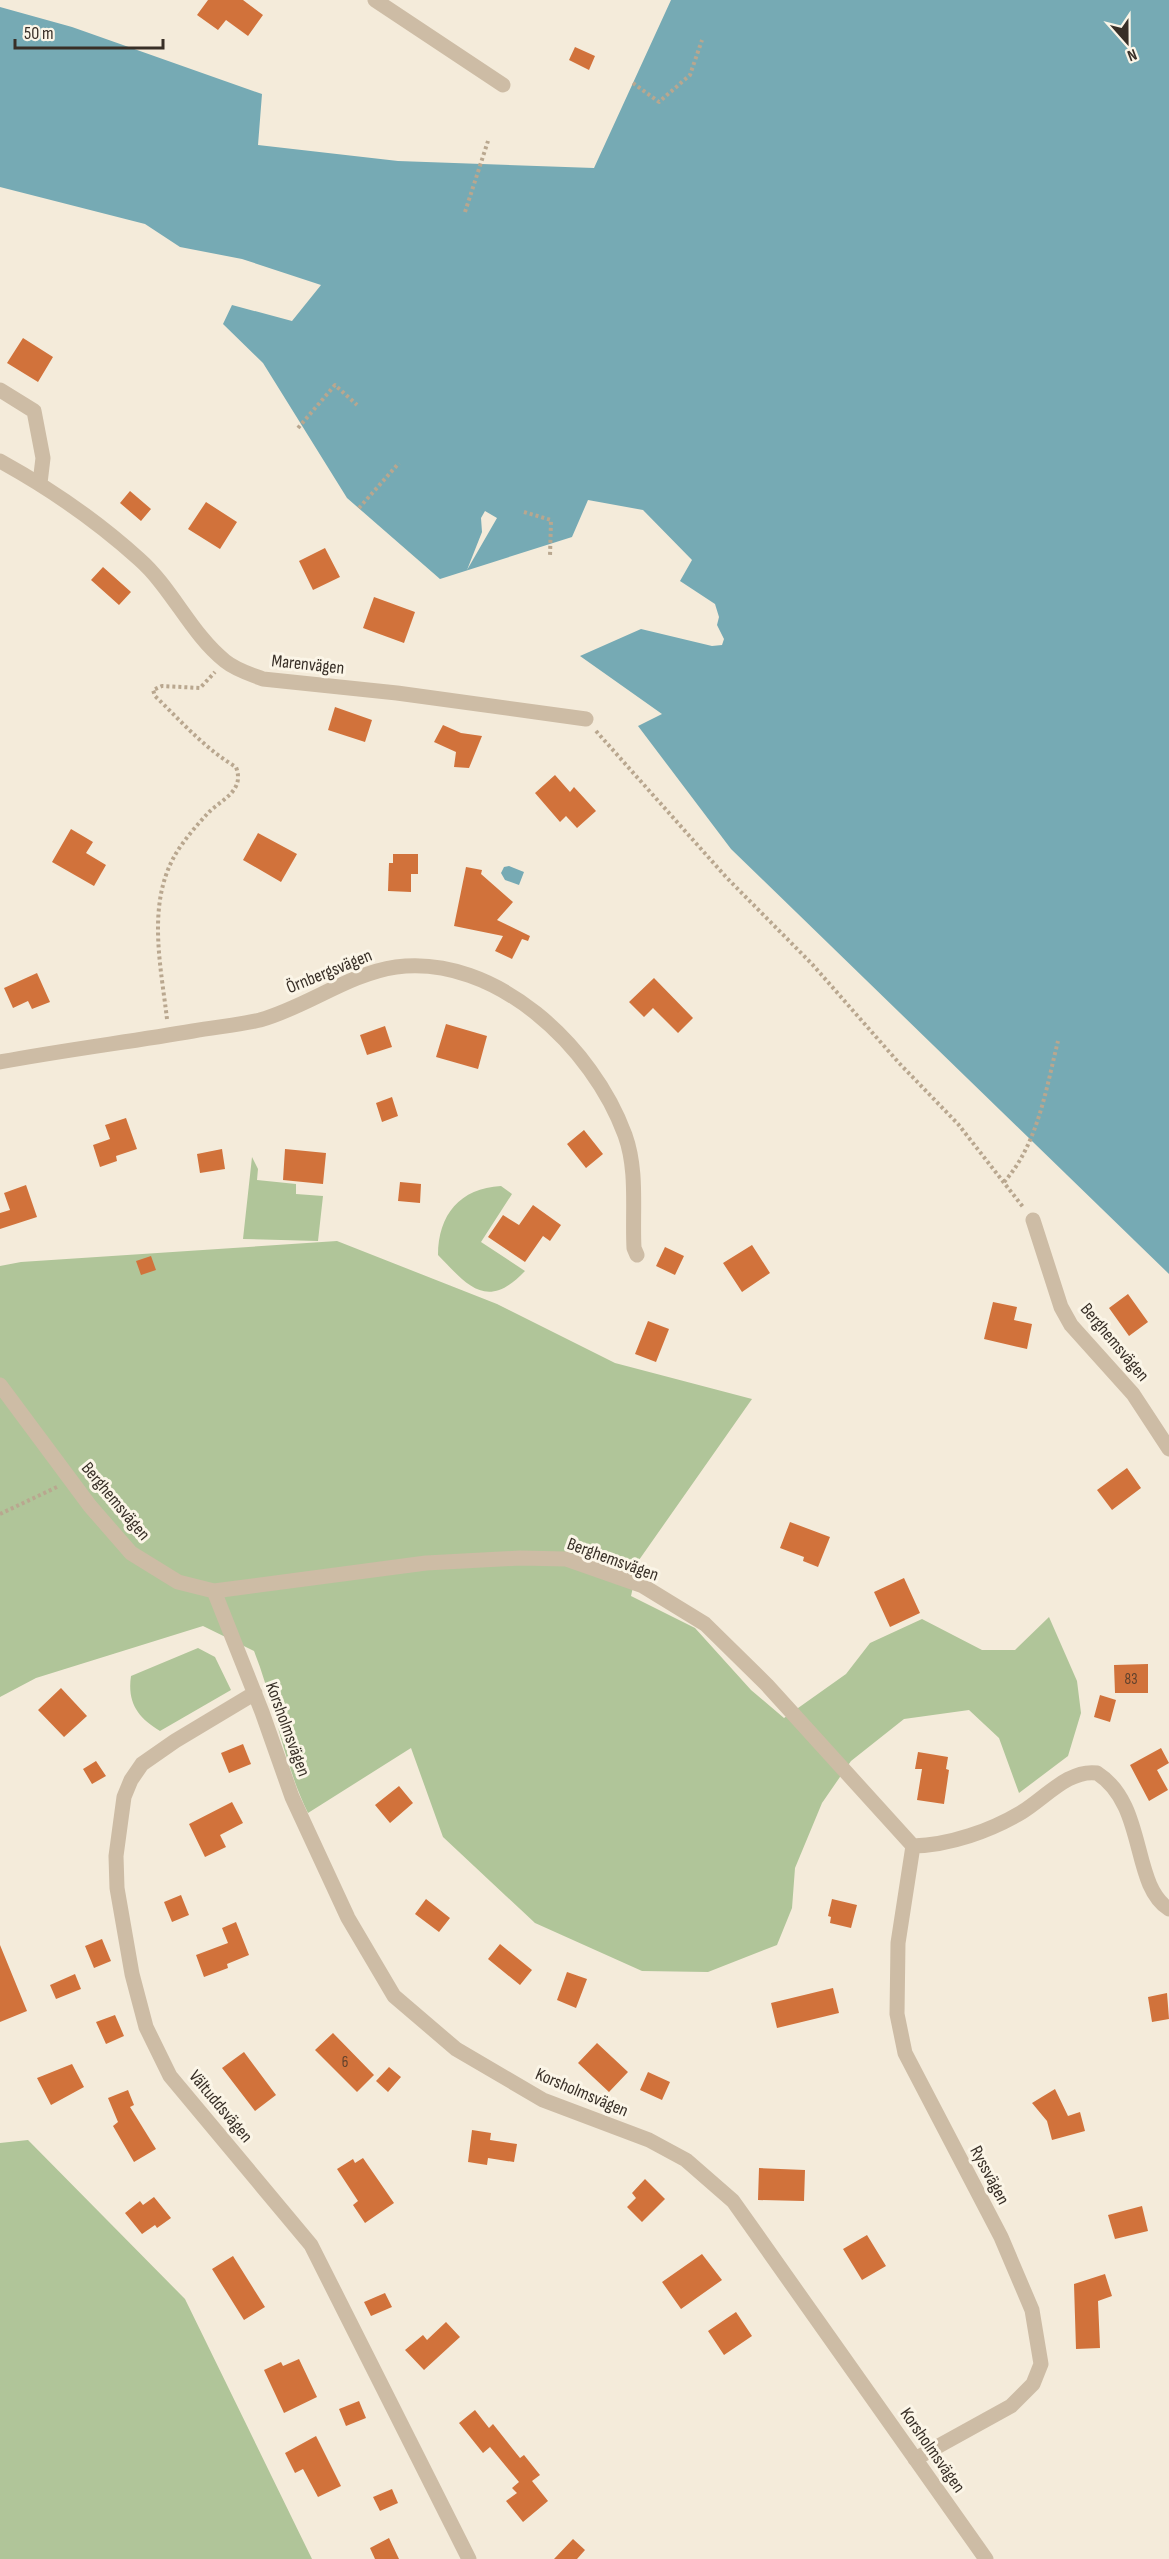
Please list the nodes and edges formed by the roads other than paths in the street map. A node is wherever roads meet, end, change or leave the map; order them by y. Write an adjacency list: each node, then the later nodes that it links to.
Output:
1 (375, 0): 2 (street)
2 (503, 86)
3 (0, 390): 5 (street)
4 (0, 461): 5 (street, Marenvägen)
5 (40, 483): 6 (street, Marenvägen)
6 (586, 719)
7 (0, 1062): 9 (street, Örnbergsvägen)
8 (1033, 1220): 11 (street, Berghemsvägen)
9 (637, 1255)
10 (0, 1385): 12 (street, Berghemsvägen)
11 (1169, 1449)
12 (214, 1591): 13 (street, Korsholmsvägen); 14 (street, Berghemsvägen)
13 (255, 1693): 16 (street, Korsholmsvägen); 17 (street, Vältuddsvägen)
14 (913, 1845): 15 (street); 16 (street, Ryssvägen)
15 (1169, 1909)
16 (915, 2459): 18 (street, Korsholmsvägen)
17 (469, 2559)
18 (986, 2559)

